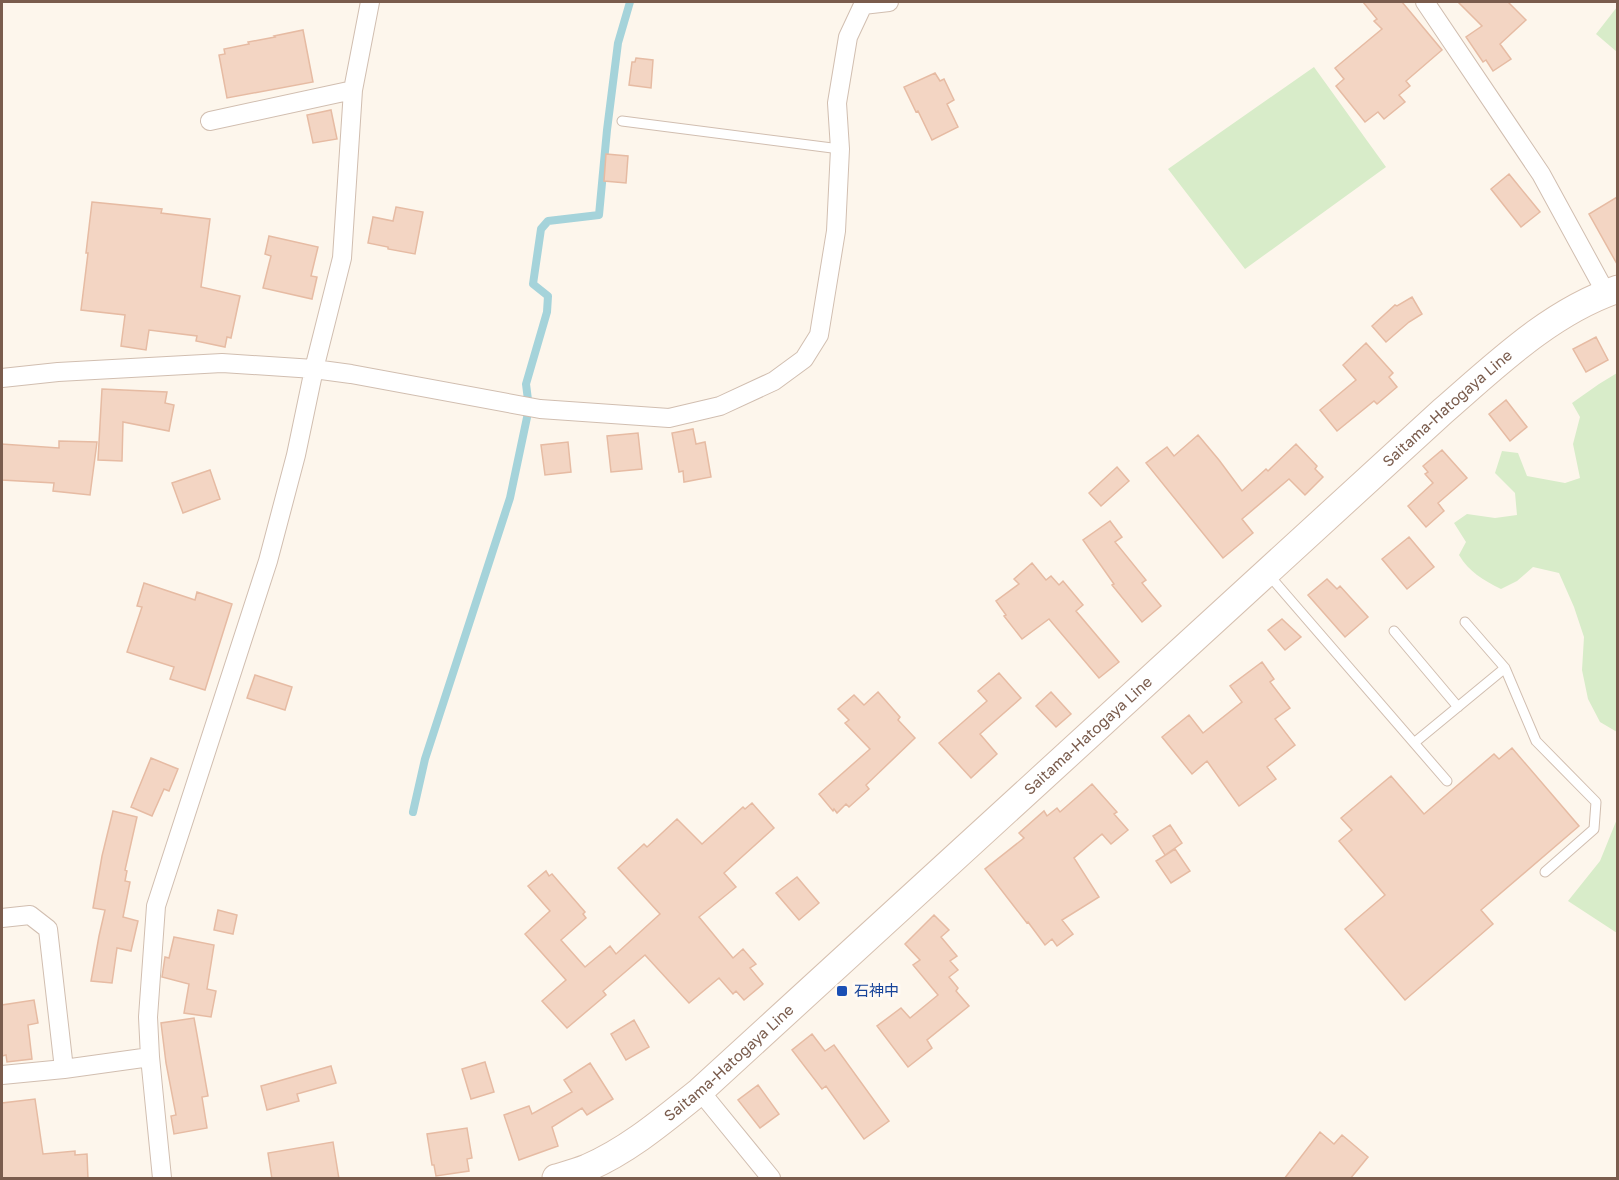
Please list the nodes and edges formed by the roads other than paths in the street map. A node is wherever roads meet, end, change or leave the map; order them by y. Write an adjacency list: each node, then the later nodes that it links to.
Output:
1 (370, 2): 5 (street)
2 (889, 2): 4 (street)
3 (1425, 2): 9 (street)
4 (862, 3): 8 (street)
5 (353, 90): 6 (street); 10 (street)
6 (210, 121)
7 (621, 121): 8 (lane)
8 (840, 149): 10 (street)
9 (1612, 291): 12 (main road, Saitama-Hatogaya Line)
10 (314, 369): 11 (street); 21 (street)
11 (2, 378)
12 (1266, 572): 17 (lane); 24 (main road, Saitama-Hatogaya Line)
13 (1465, 622): 15 (lane)
14 (1394, 631): 16 (lane)
15 (1505, 668): 16 (lane); 19 (lane)
16 (1458, 706): 17 (lane)
17 (1414, 743): 18 (lane)
18 (1447, 781)
19 (1545, 872)
20 (2, 918): 22 (street)
21 (150, 1058): 22 (street); 25 (street)
22 (64, 1069): 23 (street)
23 (2, 1075)
24 (700, 1090): 26 (main road, Saitama-Hatogaya Line); 27 (street)
25 (162, 1179)
26 (556, 1179)
27 (771, 1179)

